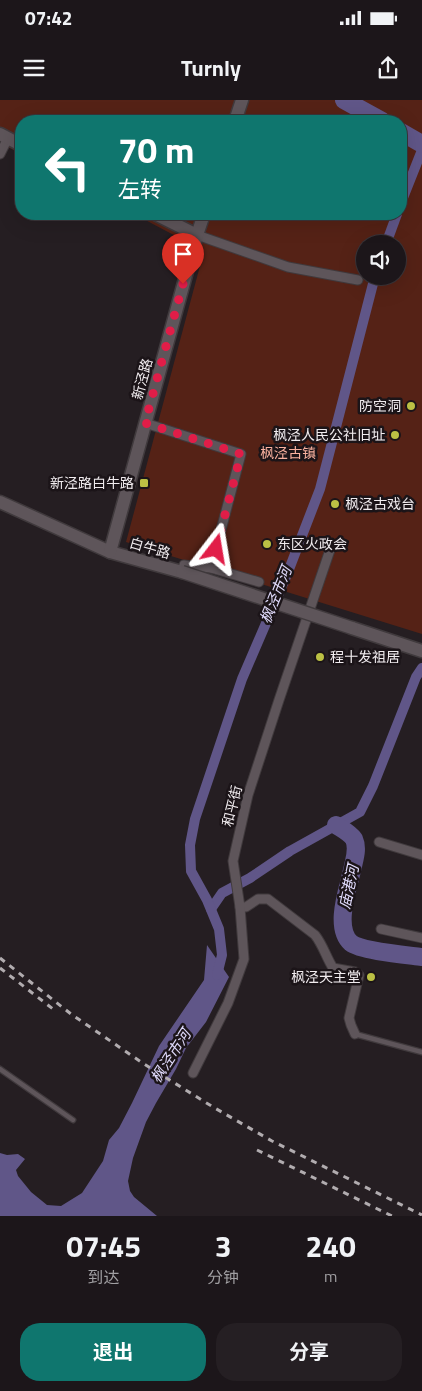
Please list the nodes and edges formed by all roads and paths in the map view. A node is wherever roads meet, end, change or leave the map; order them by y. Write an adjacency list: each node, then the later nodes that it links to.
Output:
1 (242, 100): 2 (street)
2 (237, 115)
3 (4, 136): 4 (street)
4 (0, 154)
5 (167, 220): 7 (street)
6 (202, 220): 7 (street, 新泾路)
7 (196, 235): 8 (street); 9 (street, 新泾路)
8 (356, 280)
9 (145, 423): 12 (street, 新泾路); 13 (street)
10 (0, 502): 12 (street, 白牛路)
11 (331, 547): 19 (street, 和平街)
12 (110, 552): 14 (street, 白牛路)
13 (211, 568): 14 (street); 15 (street)
14 (182, 572): 16 (street, 白牛路, bridge)
15 (259, 582)
16 (416, 649)
17 (379, 842): 18 (street)
18 (422, 855)
19 (240, 903): 22 (street); 25 (street, 和平街)
20 (381, 929): 21 (street)
21 (422, 938)
22 (355, 1034): 23 (lane)
23 (422, 1052)
24 (0, 1069): 26 (lane)
25 (193, 1073)
26 (73, 1120)

